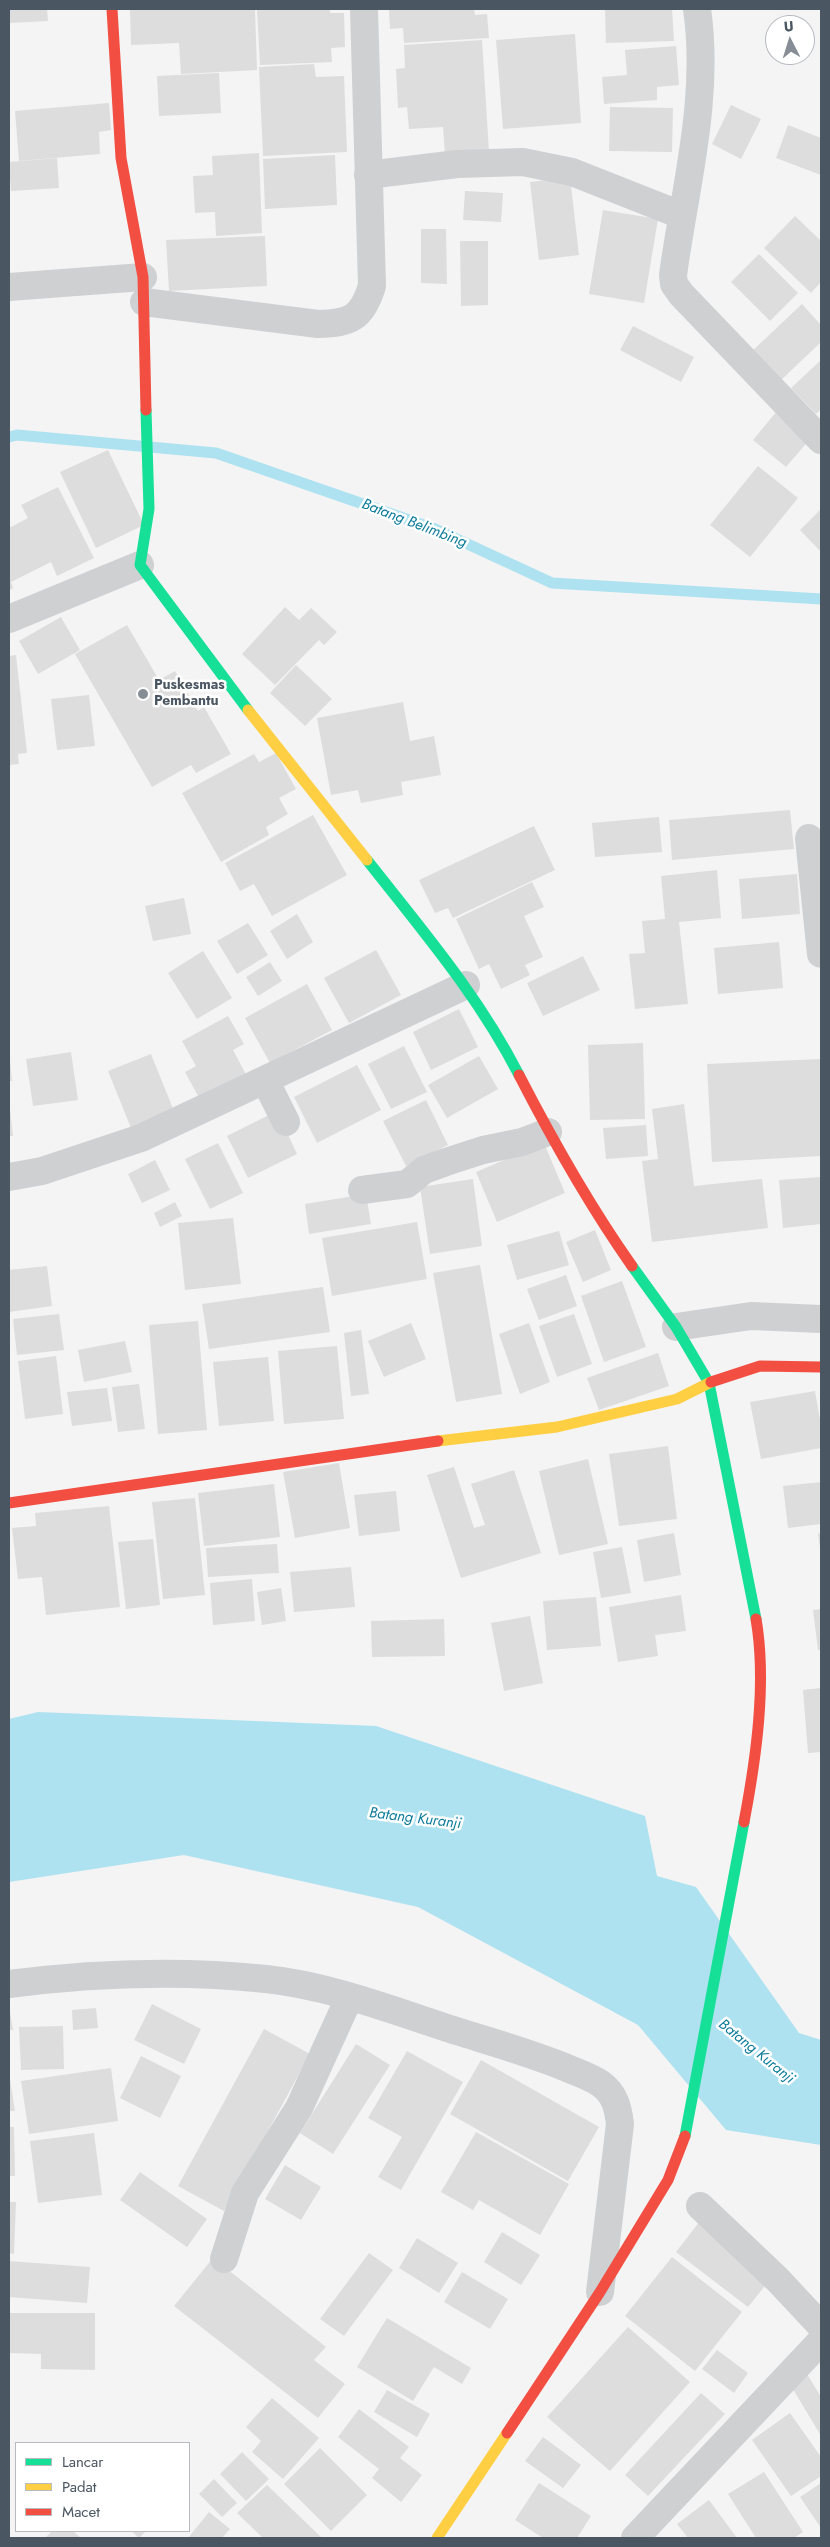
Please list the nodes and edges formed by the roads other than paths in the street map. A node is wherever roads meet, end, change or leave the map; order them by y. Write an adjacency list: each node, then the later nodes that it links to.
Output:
1 (112, 9): 7 (street)
2 (364, 9): 4 (street)
3 (697, 9): 5 (street)
4 (368, 174): 5 (street); 7 (street)
5 (681, 215): 8 (street)
6 (9, 287): 7 (street)
7 (143, 290): 9 (street)
8 (821, 440)
9 (140, 565): 10 (street); 13 (street)
10 (9, 619)
11 (809, 838): 12 (street)
12 (821, 954)
13 (466, 985): 14 (street); 16 (street)
14 (265, 1080): 15 (street); 17 (street)
15 (286, 1122)
16 (548, 1132): 18 (street); 20 (street)
17 (9, 1178)
18 (362, 1190)
19 (821, 1319): 20 (street)
20 (676, 1327): 22 (street)
21 (821, 1367): 22 (street)
22 (709, 1383): 23 (street); 28 (street)
23 (9, 1503)
24 (9, 1984): 25 (street)
25 (349, 1998): 27 (street); 28 (street)
26 (700, 2206): 29 (street)
27 (224, 2259)
28 (600, 2292): 31 (street)
29 (821, 2326)
30 (821, 2340): 32 (street)
31 (437, 2538)
32 (635, 2538)

